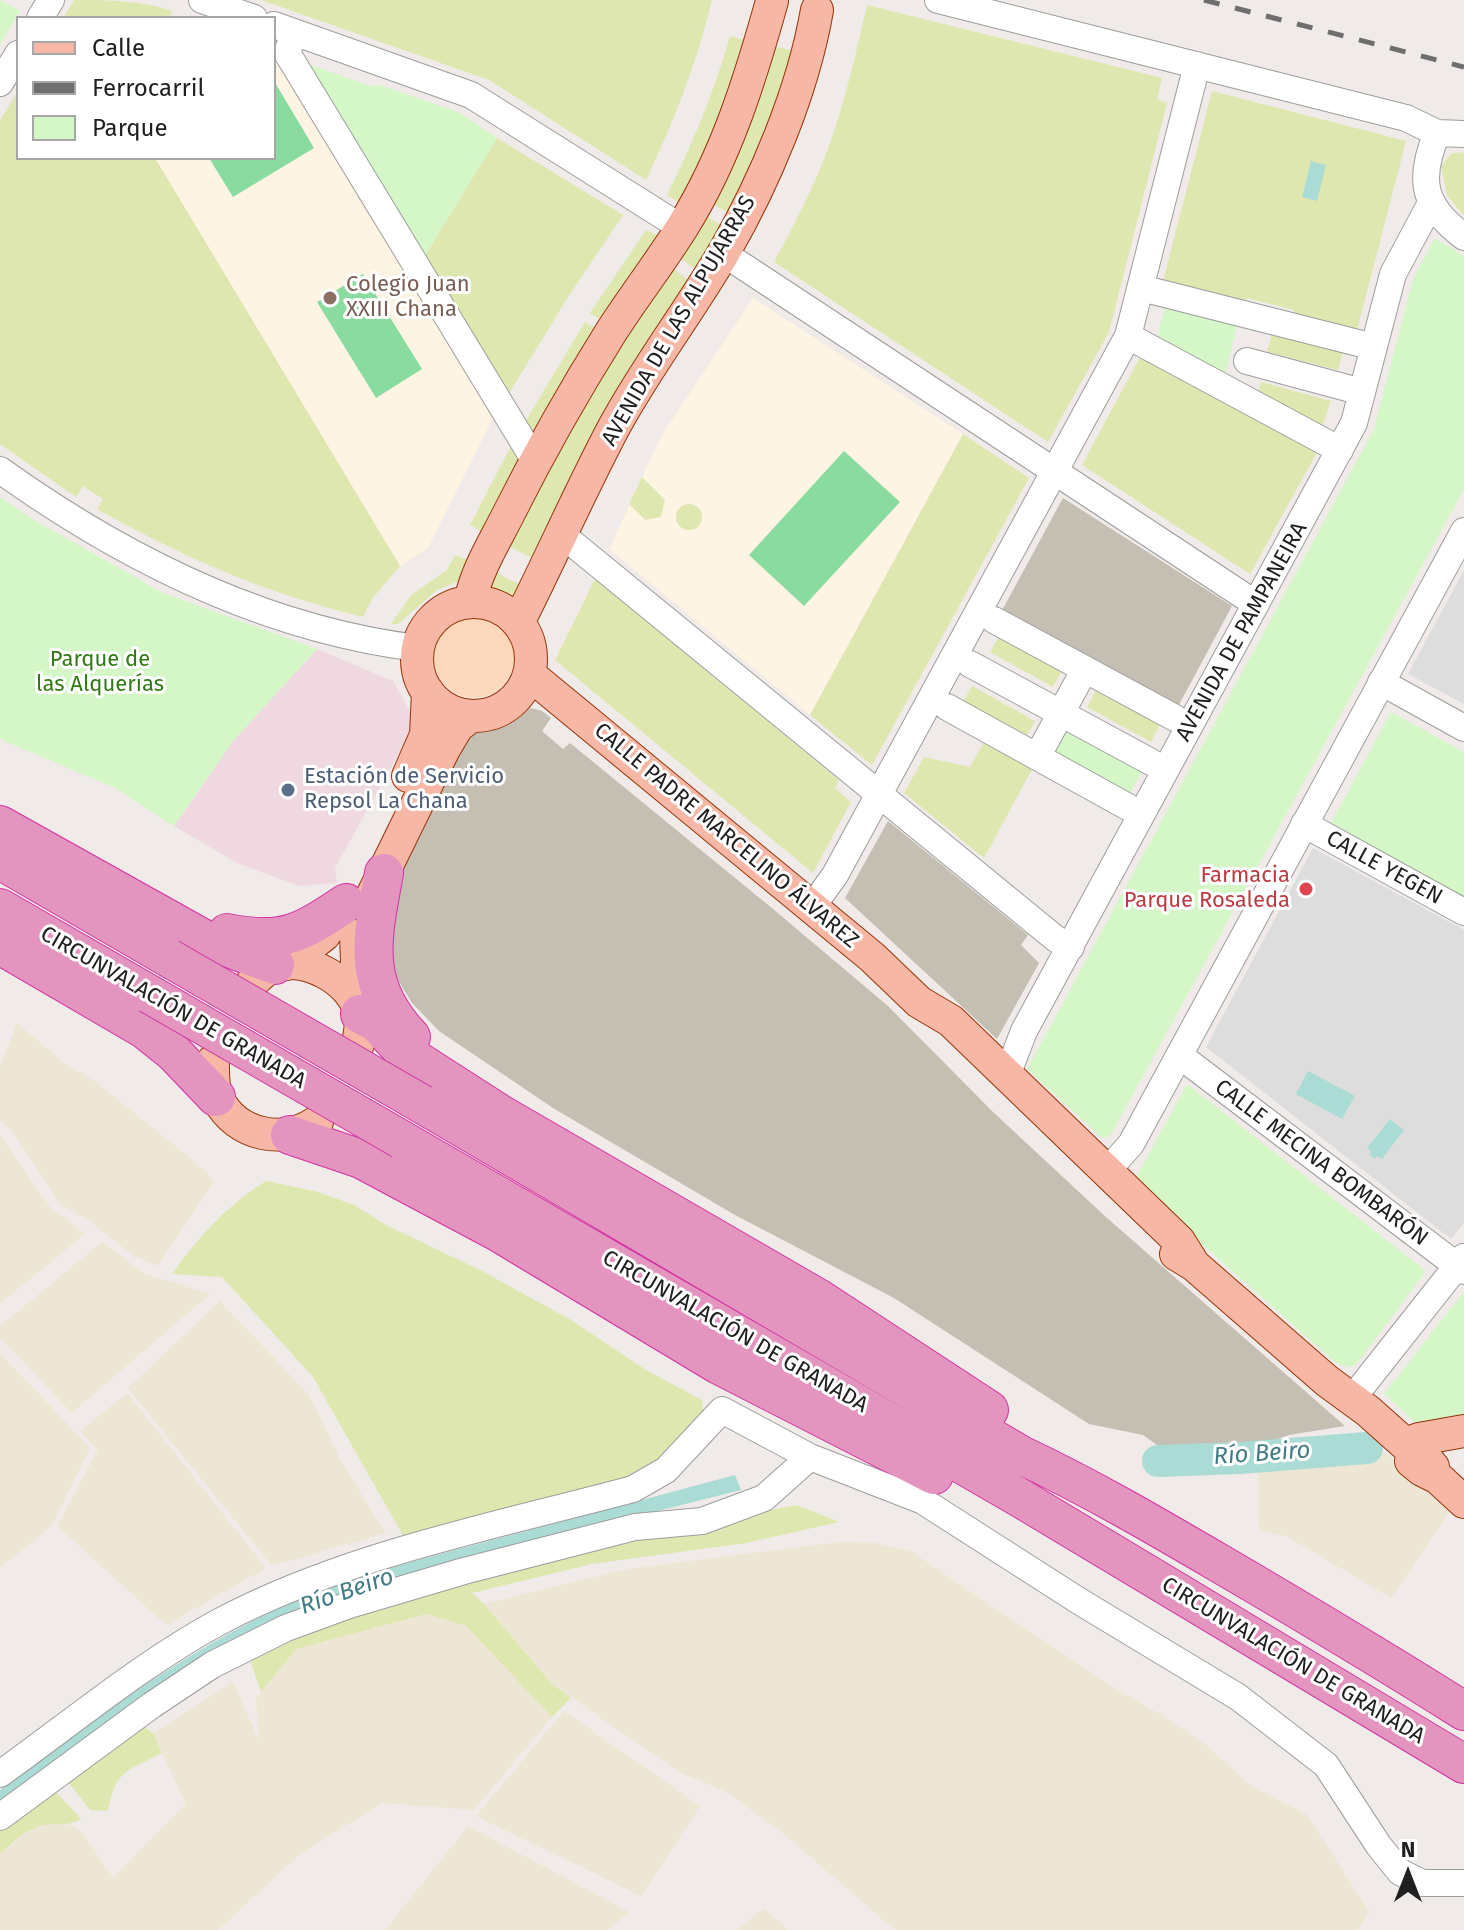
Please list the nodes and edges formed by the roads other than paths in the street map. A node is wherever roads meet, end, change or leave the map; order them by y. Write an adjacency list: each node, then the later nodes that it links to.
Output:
1 (202, 0): 5 (street)
2 (772, 0): 4 (main road); 13 (main road, AVENIDA DE LAS ALPUJARRAS)
3 (938, 0): 8 (street)
4 (821, 5): 15 (main road, AVENIDA DE LAS ALPUJARRAS)
5 (248, 16)
6 (284, 29): 13 (street); 24 (street)
7 (16, 57): 9 (street)
8 (1197, 65): 10 (street); 16 (street)
9 (0, 83)
10 (1437, 133): 11 (street); 12 (street)
11 (1464, 134)
12 (1431, 203): 14 (street); 19 (street, AVENIDA DE PAMPANEIRA)
13 (682, 228): 24 (main road, AVENIDA DE LAS ALPUJARRAS)
14 (1464, 237)
15 (723, 253): 26 (street); 28 (main road, AVENIDA DE LAS ALPUJARRAS)
16 (1141, 288): 17 (street); 18 (street)
17 (1258, 317): 19 (street); 20 (street)
18 (1128, 336): 22 (street); 26 (street)
19 (1374, 347): 21 (street, AVENIDA DE PAMPANEIRA)
20 (1247, 361): 21 (street); 22 (street)
21 (1362, 392): 23 (street, AVENIDA DE PAMPANEIRA)
22 (1238, 395): 23 (street)
23 (1340, 450): 30 (street, AVENIDA DE PAMPANEIRA)
24 (535, 461): 29 (main road, AVENIDA DE LAS ALPUJARRAS)
25 (0, 470): 33 (street)
26 (1056, 472): 30 (street); 46 (street)
27 (1464, 531): 37 (street)
28 (560, 536): 32 (main road, AVENIDA DE LAS ALPUJARRAS); 46 (street)
29 (470, 602): 32 (main road); 33 (main road)
30 (1256, 604): 58 (street, AVENIDA DE PAMPANEIRA)
31 (994, 620): 35 (street)
32 (518, 623): 36 (main road)
33 (417, 648): 38 (main road)
34 (970, 664): 40 (street)
35 (1085, 669): 40 (street); 42 (street)
36 (529, 674): 41 (main road); 54 (main road, CALLE PADRE MARCELINO ÁLVAREZ)
37 (1381, 682): 43 (street); 48 (street)
38 (428, 692): 41 (main road); 52 (main road)
39 (947, 707): 44 (street)
40 (1061, 713): 44 (street); 45 (street)
41 (471, 716): 51 (main road)
42 (1175, 718)
43 (1464, 728)
44 (1037, 757): 47 (street)
45 (1151, 762)
46 (880, 793): 54 (street); 58 (street)
47 (1128, 807)
48 (1304, 824): 56 (street, CALLE YEGEN); 62 (street)
49 (0, 825): 53 (highway)
50 (0, 860): 76 (highway, CIRCUNVALACIÓN DE GRANADA, bridge)
51 (384, 873): 61 (main road); 65 (highway)
52 (346, 903): 53 (highway); 59 (main road)
53 (144, 906): 59 (highway)
54 (812, 907): 60 (main road, CALLE PADRE MARCELINO ÁLVAREZ)
55 (0, 908): 78 (highway, CIRCUNVALACIÓN DE GRANADA, bridge)
56 (1464, 912)
57 (0, 945): 64 (highway)
58 (1071, 947): 63 (street, AVENIDA DE PAMPANEIRA)
59 (271, 971): 61 (main road)
60 (919, 1002): 63 (main road, CALLE PADRE MARCELINO ÁLVAREZ); 67 (main road, CALLE PADRE MARCELINO ÁLVAREZ)
61 (358, 1020): 65 (highway)
62 (1179, 1055): 68 (street); 70 (street, CALLE MECINA BOMBARÓN)
63 (1004, 1059): 67 (main road); 68 (main road, CALLE PADRE MARCELINO ÁLVAREZ)
64 (215, 1079): 66 (main road)
65 (477, 1099): 76 (highway)
66 (303, 1129): 78 (highway)
67 (1043, 1140): 68 (main road); 69 (main road, CALLE PADRE MARCELINO ÁLVAREZ)
68 (1106, 1172): 69 (main road, CALLE PADRE MARCELINO ÁLVAREZ)
69 (1194, 1265): 71 (main road, CALLE PADRE MARCELINO ÁLVAREZ)
70 (1461, 1265): 71 (street)
71 (1351, 1400): 73 (main road, CALLE PADRE MARCELINO ÁLVAREZ)
72 (1455, 1433): 73 (main road); 75 (main road)
73 (1405, 1444): 75 (main road, CALLE PADRE MARCELINO ÁLVAREZ)
74 (810, 1457): 81 (street); 82 (street); 83 (street)
75 (1436, 1472): 77 (main road, CALLE PADRE MARCELINO ÁLVAREZ)
76 (1070, 1478): 79 (highway, CIRCUNVALACIÓN DE GRANADA)
77 (1464, 1502)
78 (1072, 1529): 80 (highway, CIRCUNVALACIÓN DE GRANADA)
79 (1464, 1711)
80 (1464, 1764)
81 (0, 1774)
82 (0, 1817)
83 (1464, 1883)

